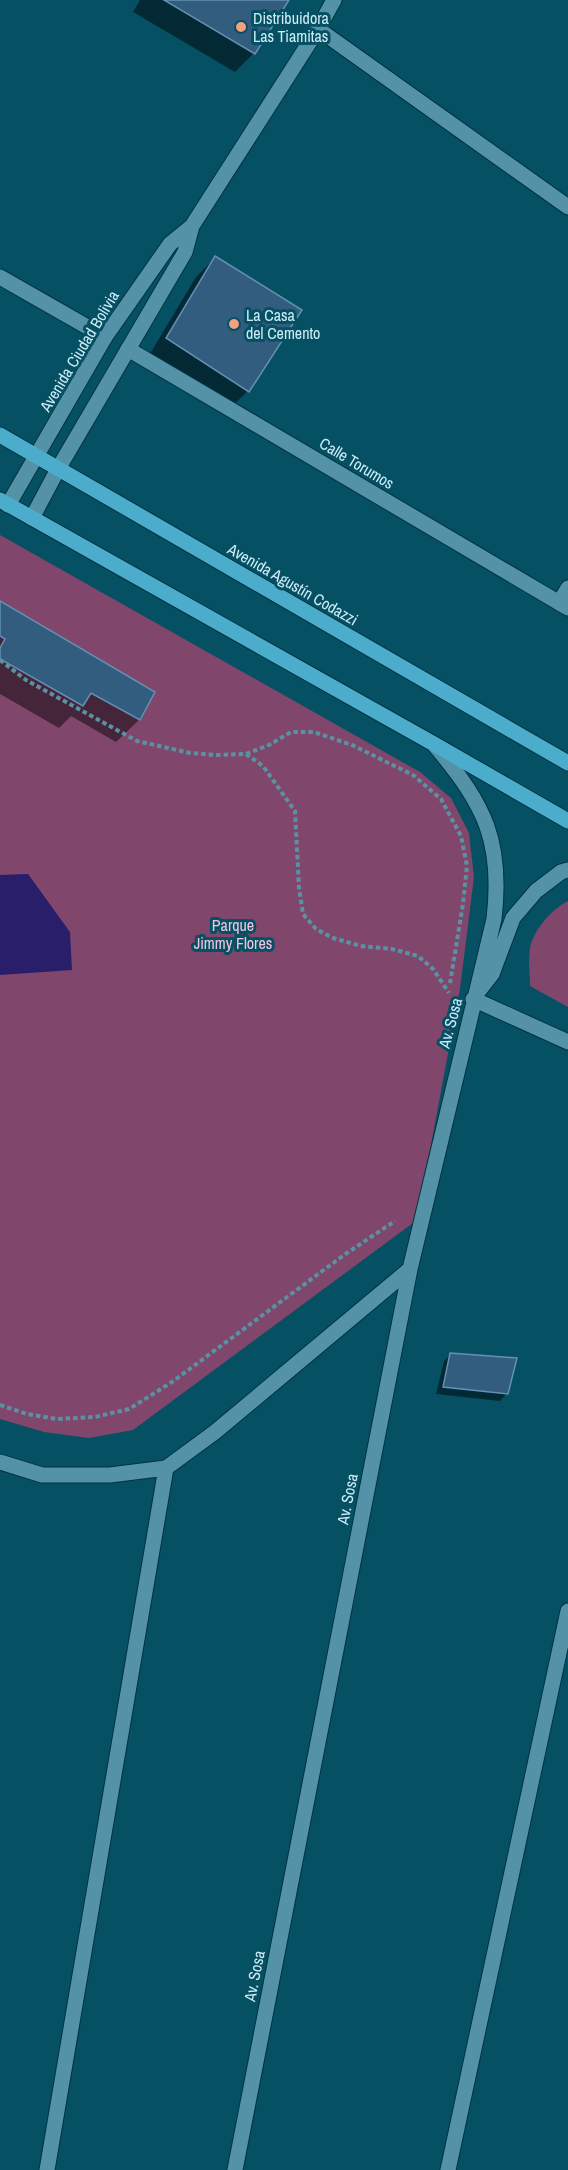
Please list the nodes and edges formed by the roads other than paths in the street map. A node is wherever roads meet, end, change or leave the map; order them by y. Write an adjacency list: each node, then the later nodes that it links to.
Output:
1 (334, 0): 2 (street, Avenida Ciudad Bolivia)
2 (318, 29): 3 (street); 4 (street, Avenida Ciudad Bolivia)
3 (568, 207)
4 (192, 225): 6 (street, Avenida Ciudad Bolivia); 7 (street, Avenida Ciudad Bolivia)
5 (0, 277): 6 (street)
6 (105, 337): 9 (street, Avenida Ciudad Bolivia)
7 (128, 349): 10 (street, Avenida Ciudad Bolivia); 14 (street, Calle Torumos)
8 (0, 435): 9 (main road, Avenida Agustín Codazzi)
9 (37, 456): 10 (main road, Avenida Agustín Codazzi); 11 (street, Avenida Ciudad Bolivia)
10 (58, 469): 12 (street, Avenida Ciudad Bolivia); 16 (main road, Avenida Agustín Codazzi)
11 (4, 503): 12 (main road)
12 (32, 518): 15 (main road)
13 (568, 588): 14 (street)
14 (564, 606)
15 (434, 744): 17 (main road); 19 (street)
16 (568, 763)
17 (568, 821)
18 (568, 870): 19 (street, Av. Sosa)
19 (473, 999): 20 (street); 21 (street, Av. Sosa)
20 (568, 1042)
21 (410, 1269): 23 (street); 26 (street, Av. Sosa)
22 (0, 1462): 23 (street)
23 (166, 1468): 25 (street)
24 (568, 1611): 27 (street)
25 (47, 2170)
26 (234, 2170)
27 (448, 2170)

